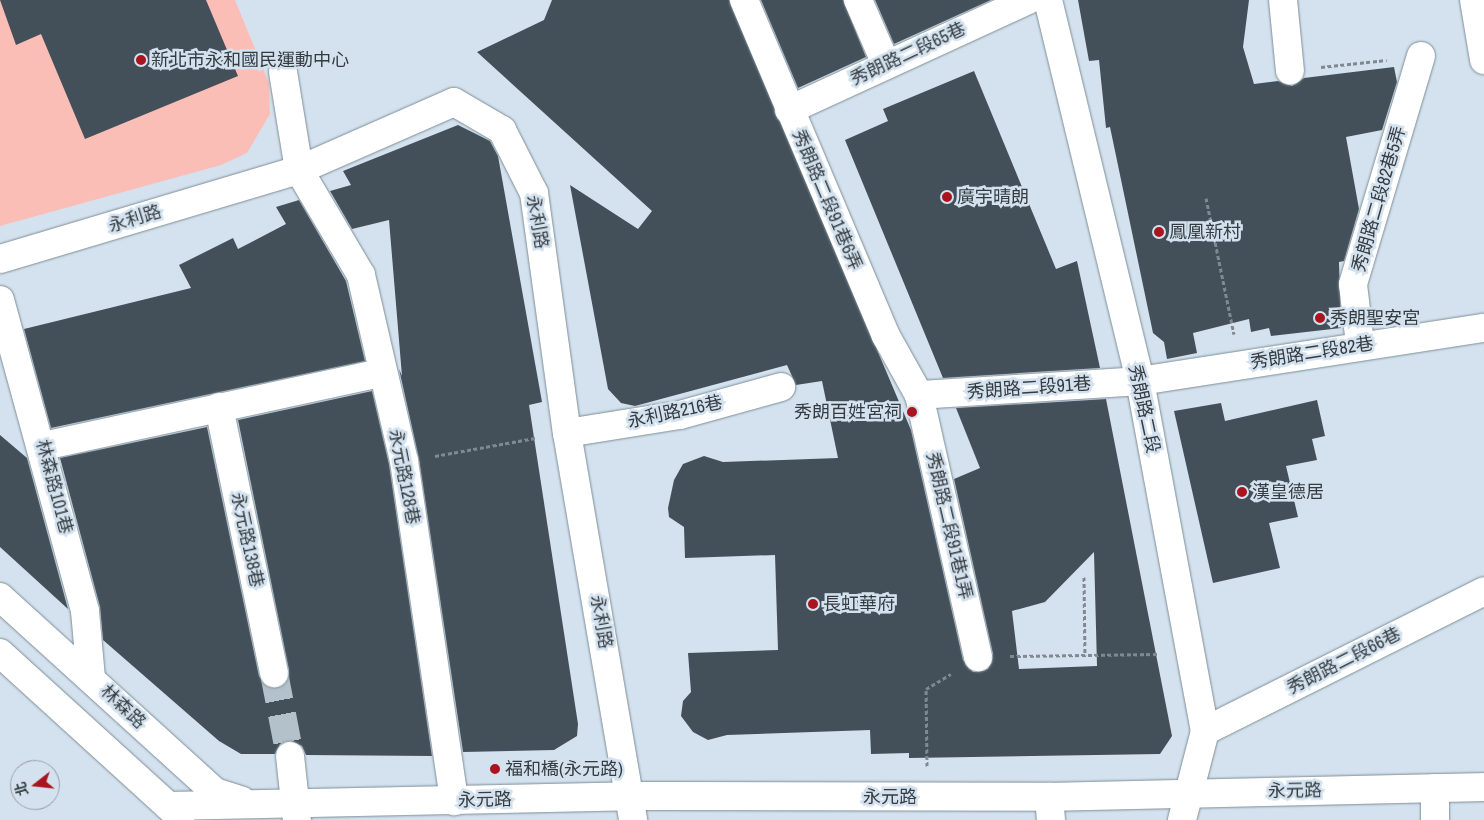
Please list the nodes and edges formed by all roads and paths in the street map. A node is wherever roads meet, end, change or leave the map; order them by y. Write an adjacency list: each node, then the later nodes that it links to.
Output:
1 (744, 0): 12 (street, 秀朗路二段91巷6弄)
2 (858, 0): 9 (street)
3 (1028, 0): 9 (street, 秀朗路二段65巷)
4 (1048, 0): 21 (street, 秀朗路二段)
5 (1283, 0): 10 (street)
6 (1474, 0): 8 (street)
7 (1421, 56): 18 (street, 秀朗路二段82巷5弄)
8 (1484, 60)
9 (886, 64): 12 (street, 秀朗路二段65巷)
10 (1290, 71)
11 (284, 72): 13 (street)
12 (789, 110): 23 (street, 秀朗路二段91巷6弄)
13 (299, 170): 15 (street, 永利路); 20 (street, 永元路128巷); 25 (street, 永利路)
14 (1206, 198): 19 (path)
15 (0, 259)
16 (0, 300): 26 (street, 林森路101巷)
17 (1484, 328): 18 (street, 秀朗路二段82巷)
18 (1360, 344): 19 (street, 秀朗路二段82巷)
19 (1240, 364): 21 (street, 秀朗路二段82巷)
20 (381, 373): 24 (street); 27 (street, 永元路128巷)
21 (1140, 381): 23 (street, 秀朗路二段91巷); 32 (street, 秀朗路二段)
22 (781, 387): 25 (street, 永利路216巷)
23 (919, 396): 34 (street, 秀朗路二段91巷1弄)
24 (219, 407): 26 (street); 35 (street, 永元路138巷)
25 (567, 432): 27 (path); 45 (street, 永利路)
26 (43, 446): 36 (street, 林森路101巷)
27 (404, 461): 43 (street, 永元路128巷)
28 (1084, 577): 33 (path)
29 (1484, 591): 37 (street, 秀朗路二段66巷)
30 (0, 597): 36 (street, 林森路)
31 (0, 653): 48 (street, 林森路)
32 (1191, 653): 33 (path); 37 (street, 秀朗路二段)
33 (1085, 655): 34 (path)
34 (978, 657): 39 (path)
35 (274, 673)
36 (90, 678): 44 (street, 林森路)
37 (1204, 731): 42 (street, 秀朗路二段)
38 (290, 756): 47 (street)
39 (927, 760)
40 (1484, 787): 41 (street, 永元路)
41 (1435, 788): 42 (street, 永元路); 50 (street)
42 (1190, 794): 46 (street, 永元路); 49 (street, 秀朗路二段)
43 (454, 801): 45 (street, 永元路); 47 (street, 永元路)
44 (253, 804): 47 (street, 林森路); 48 (street, 林森路)
45 (632, 808): 46 (street, 永元路)
46 (1050, 808)
47 (296, 812)
48 (176, 813)
49 (1182, 820)
50 (1435, 820)

